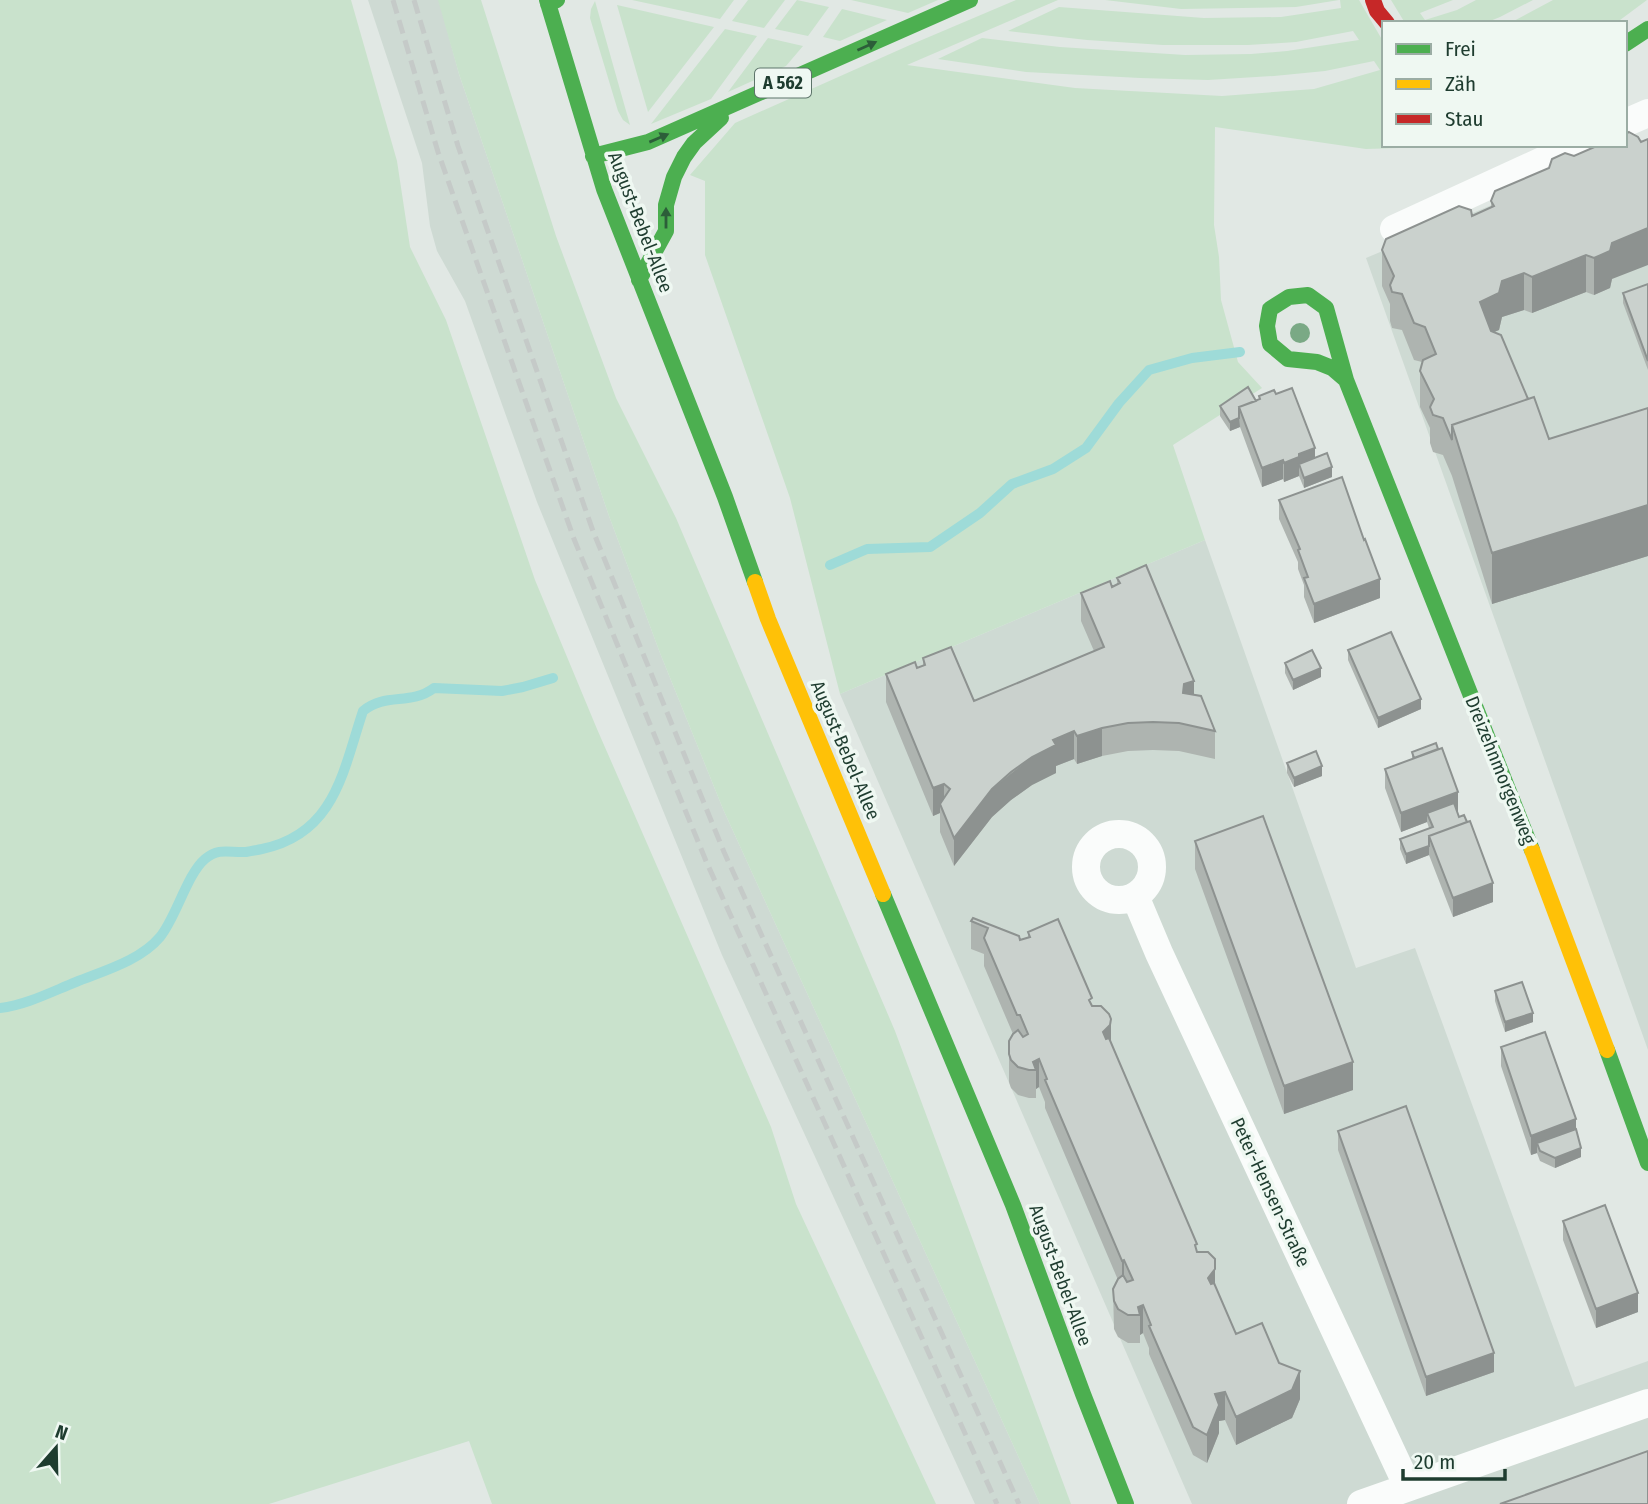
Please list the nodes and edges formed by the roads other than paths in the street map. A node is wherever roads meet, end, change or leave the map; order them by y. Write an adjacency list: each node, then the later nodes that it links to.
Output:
1 (970, 0): 7 (main road, A 562, one-way to 1)
2 (1373, 0): 4 (main road)
3 (551, 1): 11 (main road, August-Bebel-Allee)
4 (1385, 21)
5 (1648, 29): 6 (main road)
6 (1627, 43)
7 (735, 105): 11 (main road, A 562, one-way to 7); 13 (main road, one-way to 7)
8 (1648, 113): 9 (street)
9 (1627, 122)
10 (1573, 147): 12 (street)
11 (593, 156): 13 (main road, August-Bebel-Allee)
12 (1394, 229)
13 (639, 279): 19 (main road, August-Bebel-Allee)
14 (1346, 380): 14 (main road, Dreizehnmorgenweg); 16 (main road, Dreizehnmorgenweg)
15 (1135, 896): 18 (street, Peter-Hensen-Straße)
16 (1648, 1163)
17 (1648, 1404): 18 (street)
18 (1408, 1487): 20 (street)
19 (1126, 1504)
20 (1361, 1504)

